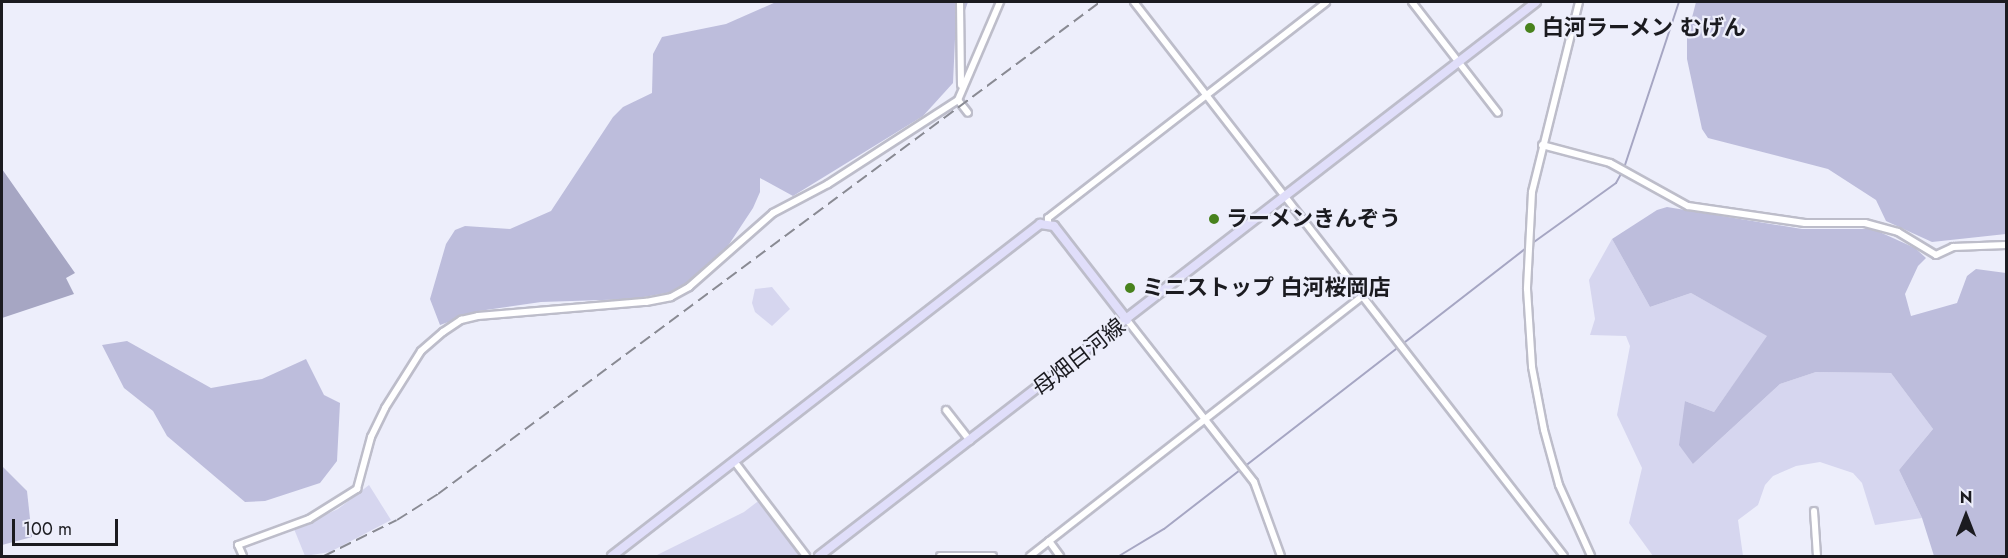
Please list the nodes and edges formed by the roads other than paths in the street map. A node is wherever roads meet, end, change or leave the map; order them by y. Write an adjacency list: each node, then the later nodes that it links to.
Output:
1 (960, 2): 9 (street)
2 (1000, 2): 9 (street)
3 (1134, 2): 10 (street)
4 (1326, 2): 10 (street)
5 (1412, 2): 8 (street)
6 (1536, 2): 8 (main road, 母畑白河線)
7 (1579, 2): 14 (street)
8 (1459, 62): 13 (street); 15 (main road, 母畑白河線)
9 (962, 88): 11 (street)
10 (1207, 94): 15 (street); 16 (street)
11 (958, 100): 12 (street); 26 (street)
12 (968, 113)
13 (1498, 113)
14 (1542, 145): 17 (street); 36 (street)
15 (1286, 197): 18 (street); 19 (main road, 母畑白河線)
16 (1048, 223): 19 (main road); 23 (main road)
17 (2007, 245)
18 (1362, 297): 21 (street); 35 (street)
19 (1127, 320): 21 (street); 22 (main road, 母畑白河線)
20 (946, 410): 22 (street)
21 (1205, 420): 25 (street); 34 (street)
22 (970, 442): 29 (main road, 母畑白河線)
23 (734, 461): 27 (main road); 28 (street)
24 (1814, 511): 37 (street)
25 (1049, 542): 32 (street); 33 (street)
26 (243, 556)
27 (612, 556)
28 (807, 556)
29 (819, 556)
30 (940, 556): 31 (street)
31 (993, 556)
32 (1030, 556)
33 (1060, 556)
34 (1281, 556)
35 (1564, 556)
36 (1591, 556)
37 (1816, 556)

